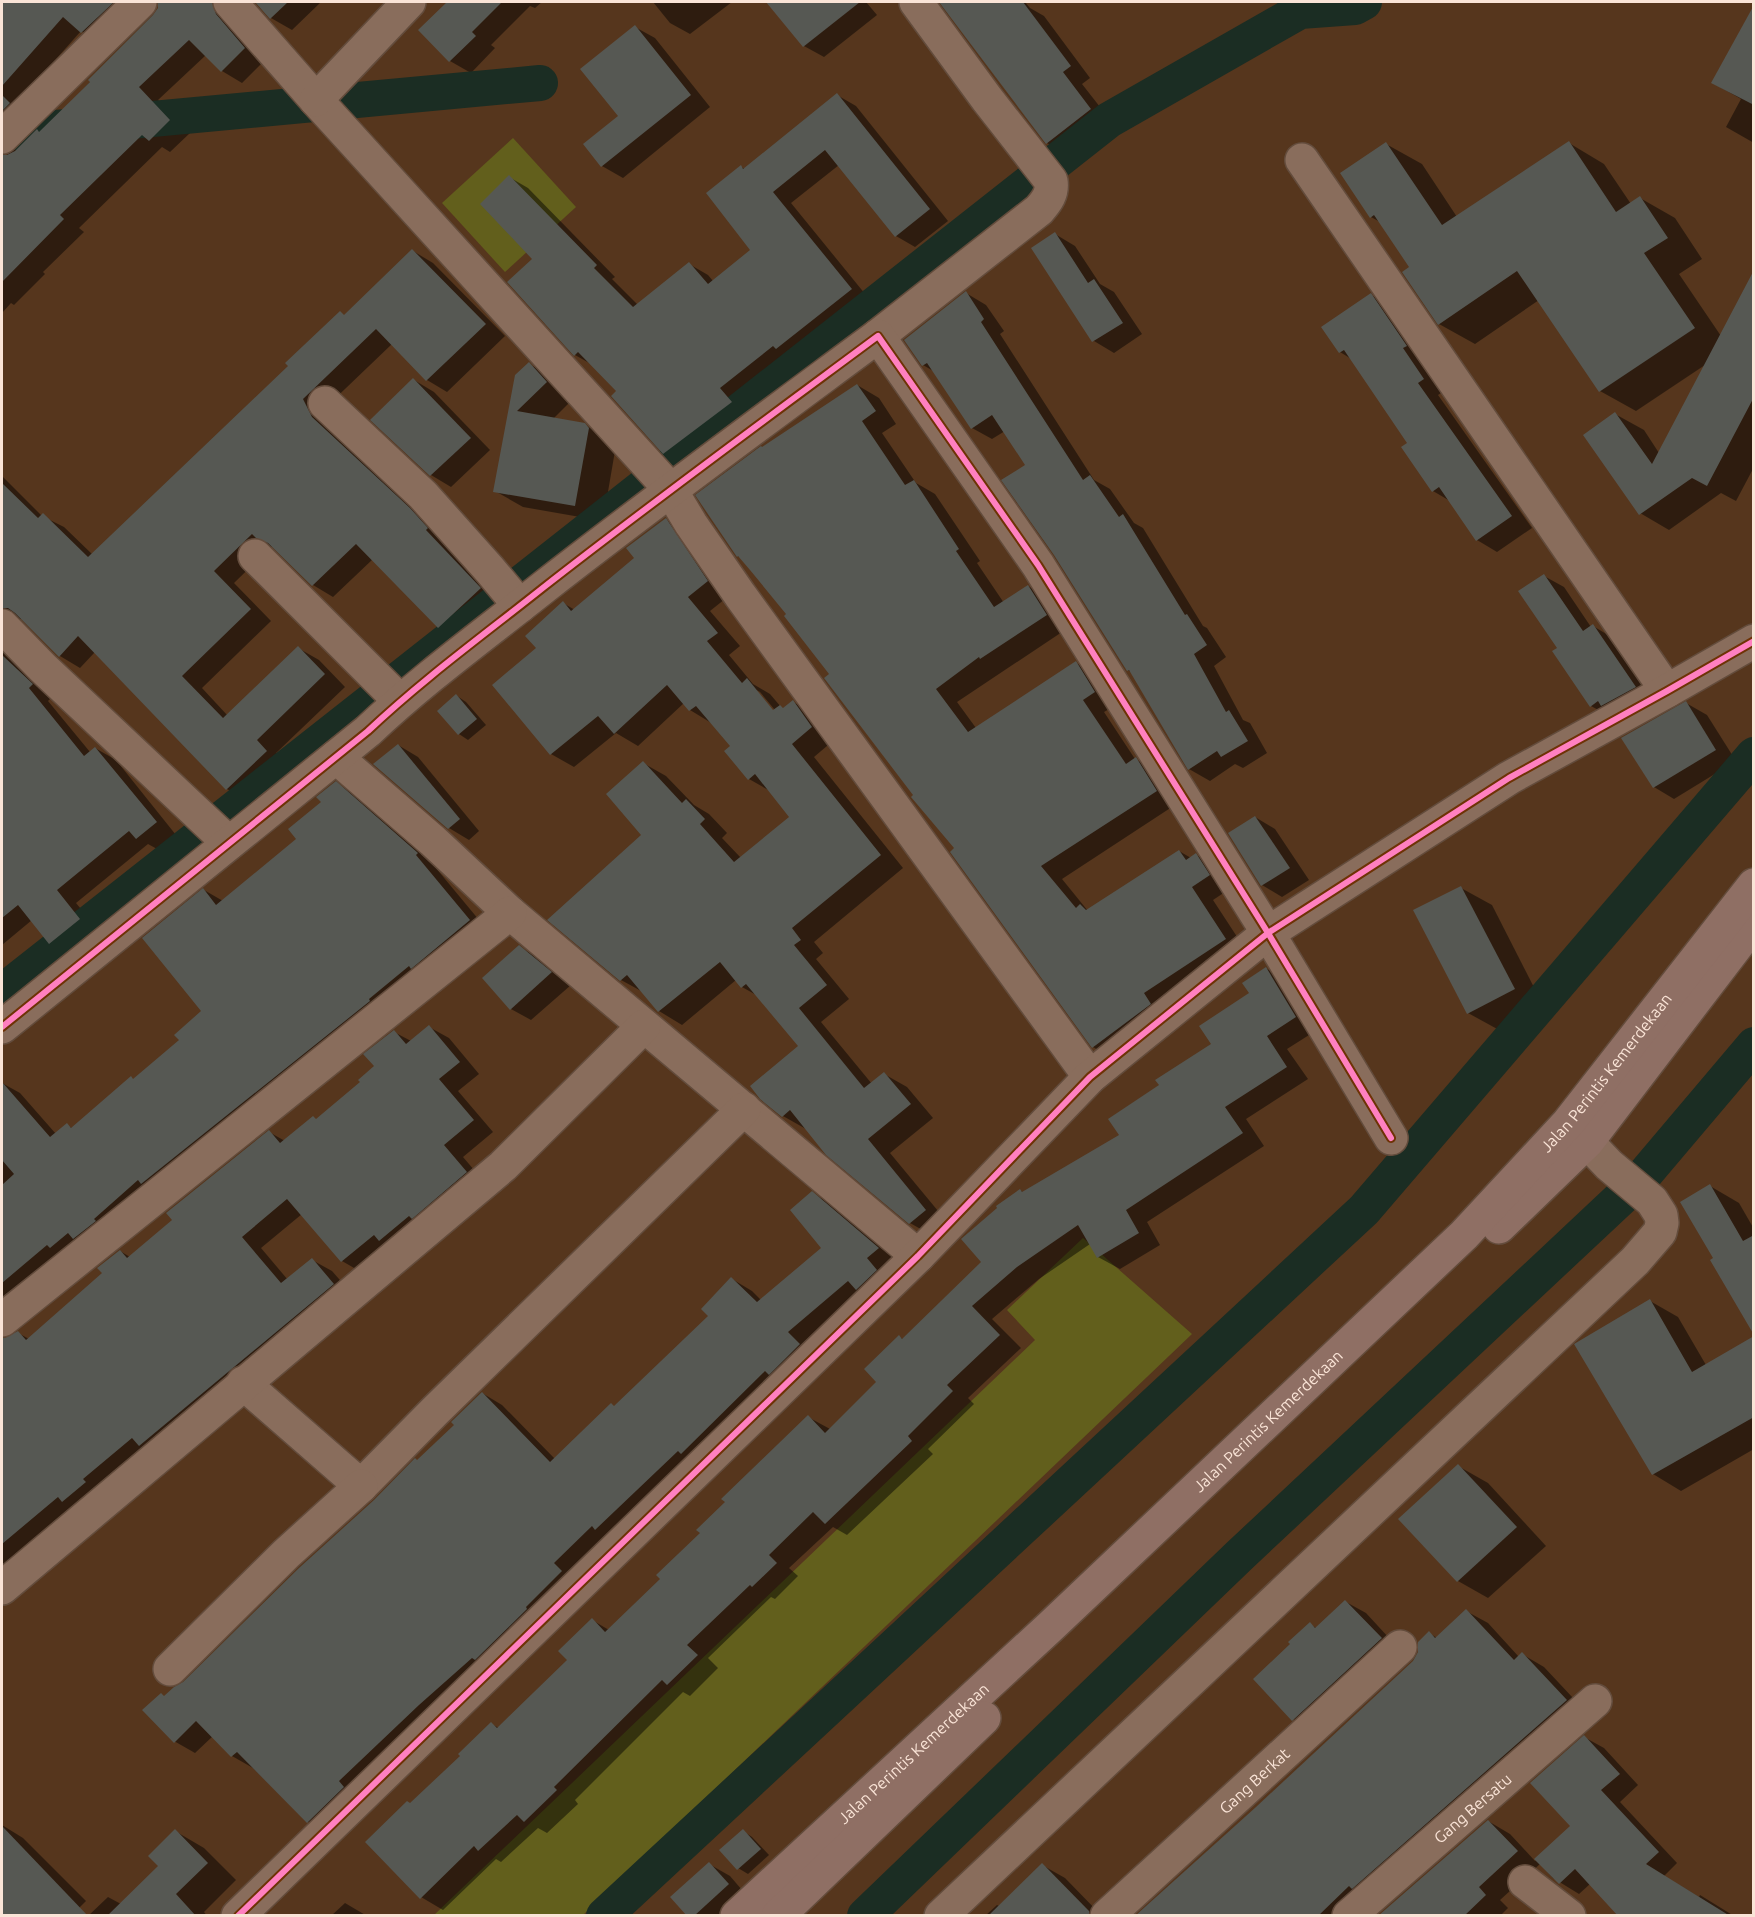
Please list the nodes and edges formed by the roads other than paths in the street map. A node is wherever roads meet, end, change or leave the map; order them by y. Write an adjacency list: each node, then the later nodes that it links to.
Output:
1 (140, 2): 6 (street)
2 (230, 2): 5 (street)
3 (409, 2): 5 (street)
4 (916, 2): 8 (street)
5 (316, 100): 10 (street)
6 (2, 137)
7 (1302, 160): 15 (street)
8 (878, 336): 10 (street); 22 (street)
9 (325, 403): 12 (street)
10 (670, 489): 12 (street); 25 (street)
11 (255, 556): 16 (street)
12 (517, 602): 16 (street)
13 (2, 626): 18 (street)
14 (1754, 641): 15 (street)
15 (1667, 691): 22 (street)
16 (396, 697): 17 (street)
17 (336, 757): 18 (street); 20 (street)
18 (224, 839): 24 (street)
19 (1754, 885): 39 (highway, Jalan Perintis Kemerdekaan)
20 (510, 913): 23 (street); 30 (street)
21 (1754, 923): 28 (highway, Jalan Perintis Kemerdekaan)
22 (1268, 933): 25 (street); 27 (street)
23 (644, 1026): 26 (street); 31 (street)
24 (2, 1027)
25 (1090, 1077): 29 (street)
26 (744, 1109): 29 (street); 32 (street)
27 (1391, 1138)
28 (1598, 1154): 40 (highway, Jalan Perintis Kemerdekaan); 41 (street)
29 (918, 1256): 38 (street)
30 (2, 1320)
31 (243, 1383): 32 (street); 33 (street)
32 (361, 1486): 35 (street)
33 (2, 1588)
34 (1400, 1647): 42 (street, Gang Berkat)
35 (170, 1669)
36 (1595, 1701): 43 (street, Gang Bersatu)
37 (1525, 1882): 44 (street)
38 (238, 1916)
39 (738, 1916)
40 (778, 1916)
41 (941, 1916)
42 (1107, 1916)
43 (1349, 1916)
44 (1569, 1916)

